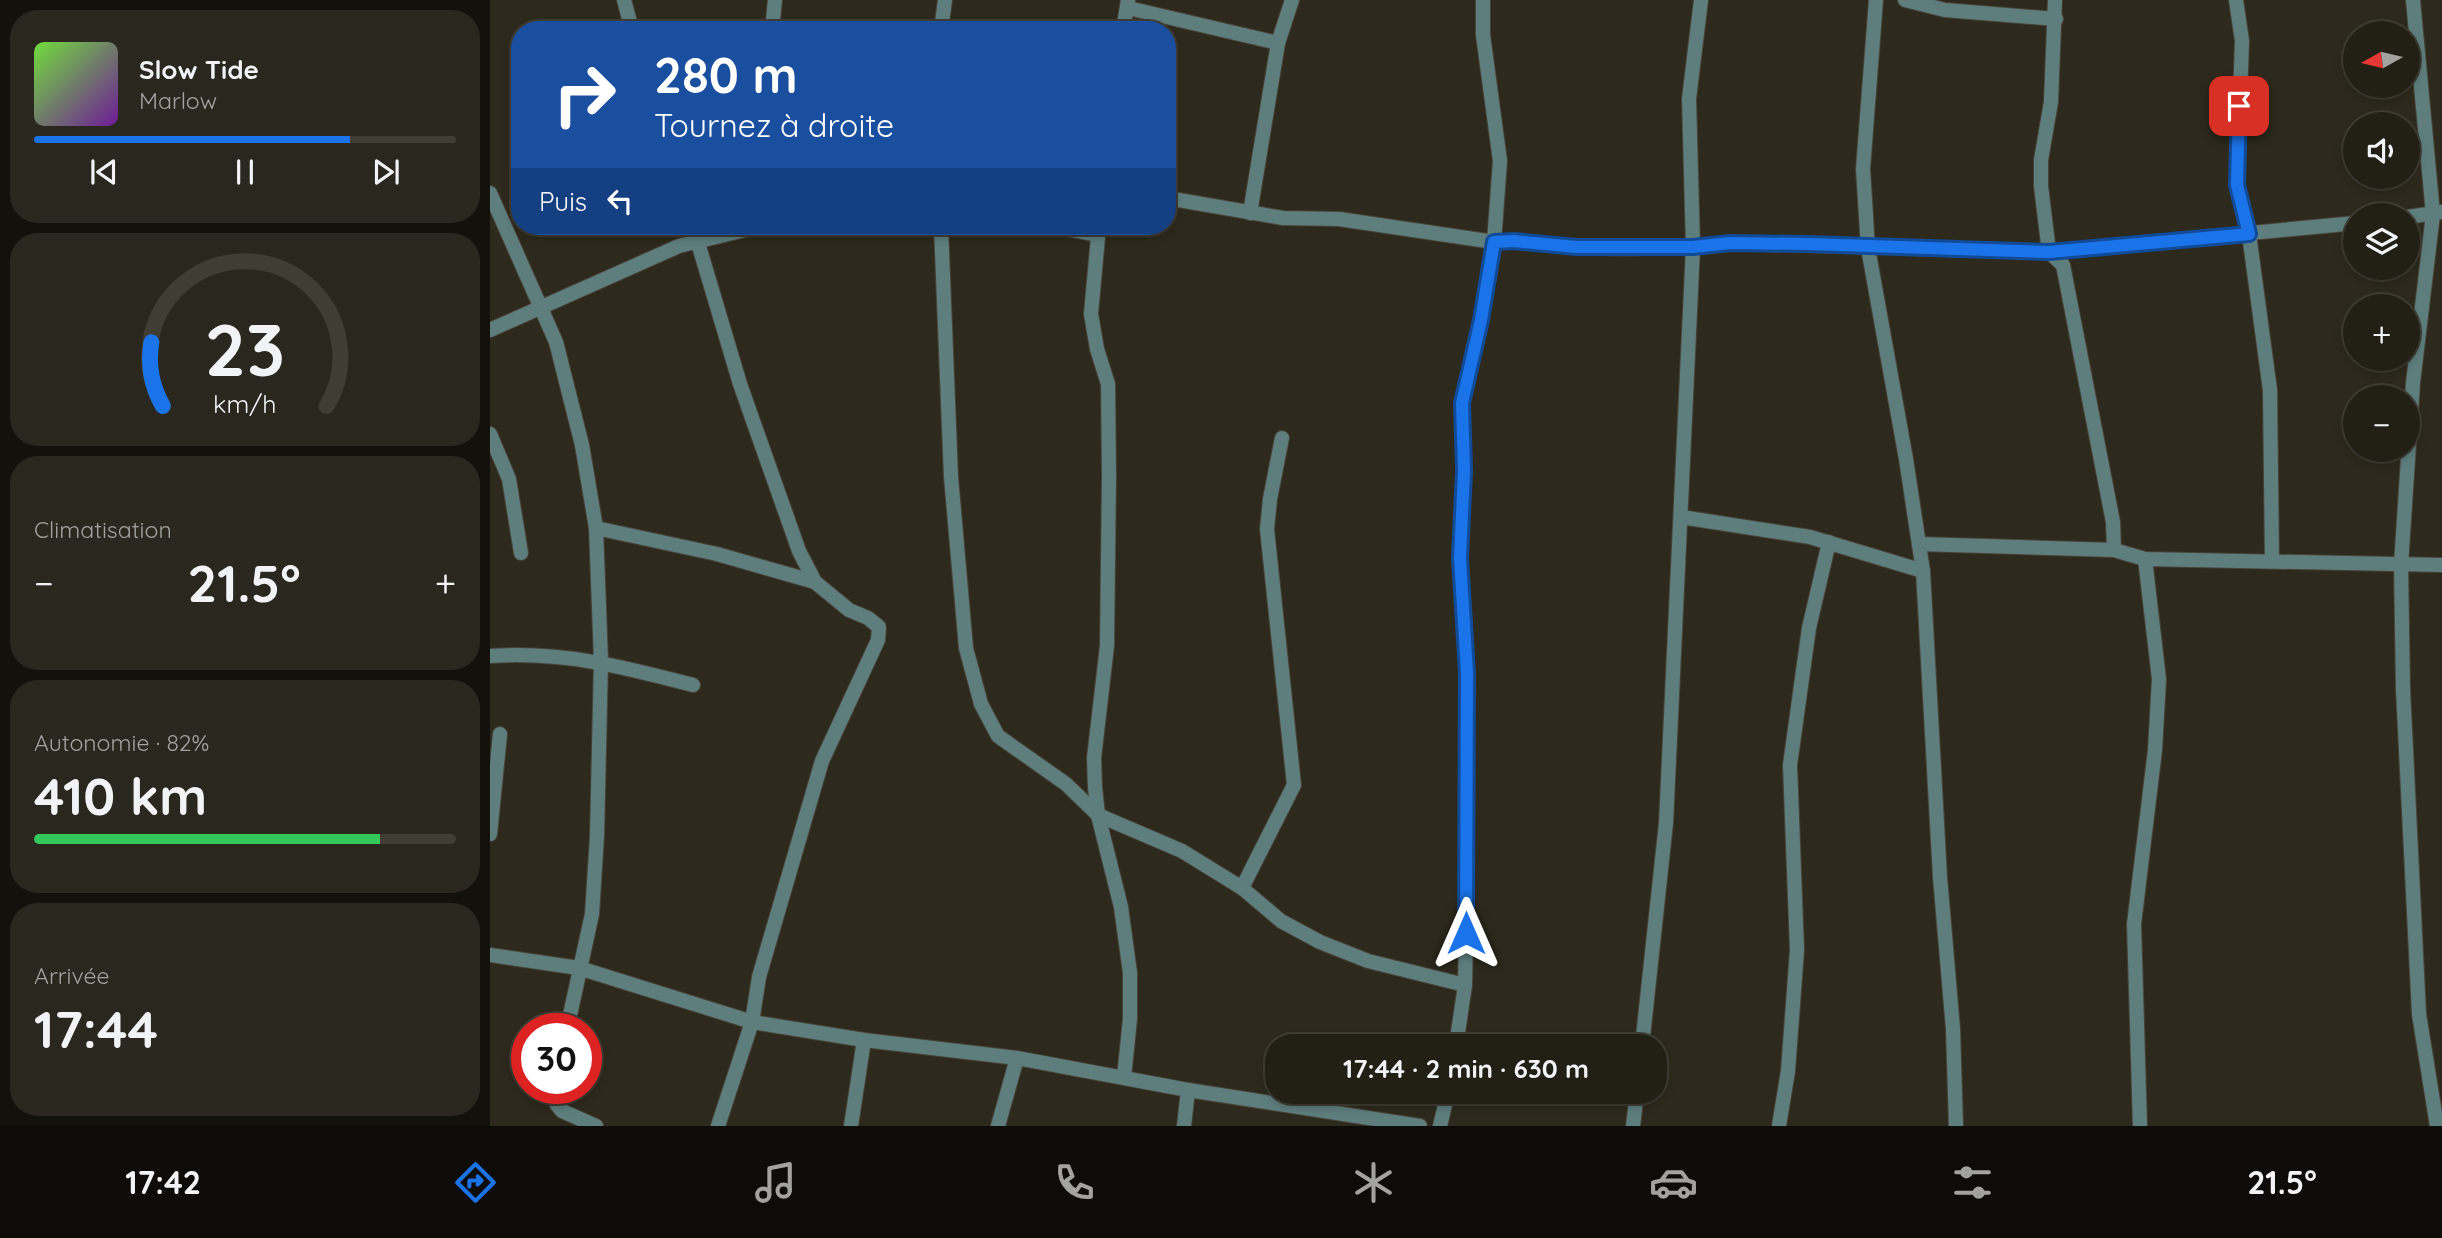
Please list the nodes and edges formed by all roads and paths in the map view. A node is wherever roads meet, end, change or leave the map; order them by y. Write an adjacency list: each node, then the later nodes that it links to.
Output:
1 (624, 0): 14 (street)
2 (775, 0): 15 (street)
3 (945, 0): 16 (street)
4 (1292, 0): 17 (street)
5 (1483, 0): 28 (street)
6 (1701, 0): 29 (street)
7 (1876, 0): 30 (street)
8 (1905, 0): 13 (street)
9 (2055, 0): 13 (street)
10 (2236, 0): 23 (street)
11 (2413, 0): 21 (street)
12 (1128, 4): 17 (street)
13 (2056, 19): 31 (street)
14 (630, 21)
15 (773, 21)
16 (942, 21)
17 (1278, 43): 20 (street)
18 (490, 193): 32 (street)
19 (1176, 200): 20 (street)
20 (1250, 213): 28 (street)
21 (2437, 213): 44 (street)
22 (2343, 224): 23 (street)
23 (2249, 234): 31 (street); 43 (street)
24 (691, 235): 32 (street)
25 (696, 235): 47 (street)
26 (941, 235): 52 (street)
27 (1098, 235): 52 (street)
28 (1494, 242): 29 (street); 57 (street)
29 (1693, 247): 30 (street); 36 (street)
30 (1868, 248): 31 (street); 39 (street)
31 (2049, 252): 40 (street)
32 (541, 306): 33 (street); 37 (street)
33 (490, 330)
34 (490, 434): 41 (street)
35 (1282, 438): 54 (street)
36 (1681, 517): 38 (street); 61 (street)
37 (596, 528): 47 (street); 49 (street)
38 (1829, 542): 46 (street); 78 (street)
39 (1919, 544): 40 (street); 46 (street)
40 (2114, 550): 42 (street)
41 (521, 553)
42 (2145, 559): 43 (street); 80 (street)
43 (2272, 561): 44 (street)
44 (2401, 565): 45 (street); 81 (street)
45 (2442, 565)
46 (1923, 571): 79 (street)
47 (815, 582): 59 (street)
48 (490, 656): 49 (street)
49 (601, 661): 50 (street); 56 (street)
50 (693, 685)
51 (500, 734): 53 (street)
52 (1098, 815): 54 (street); 64 (street)
53 (490, 834)
54 (1242, 888): 57 (street)
55 (490, 955): 56 (street)
56 (579, 968): 58 (street); 59 (street)
57 (1465, 985): 60 (street)
58 (570, 1013)
59 (752, 1022): 62 (street); 71 (street)
60 (1459, 1034)
61 (1643, 1034)
62 (864, 1040): 63 (street); 72 (street)
63 (1017, 1058): 64 (street); 73 (street)
64 (1124, 1077): 65 (street)
65 (1188, 1090): 69 (street); 74 (street)
66 (557, 1104): 70 (street)
67 (1445, 1104): 76 (street)
68 (1636, 1104): 77 (street)
69 (1344, 1120): 75 (street)
70 (596, 1126)
71 (718, 1126)
72 (851, 1126)
73 (998, 1126)
74 (1184, 1126)
75 (1420, 1126)
76 (1440, 1126)
77 (1633, 1126)
78 (1779, 1126)
79 (1956, 1126)
80 (2140, 1126)
81 (2437, 1126)

